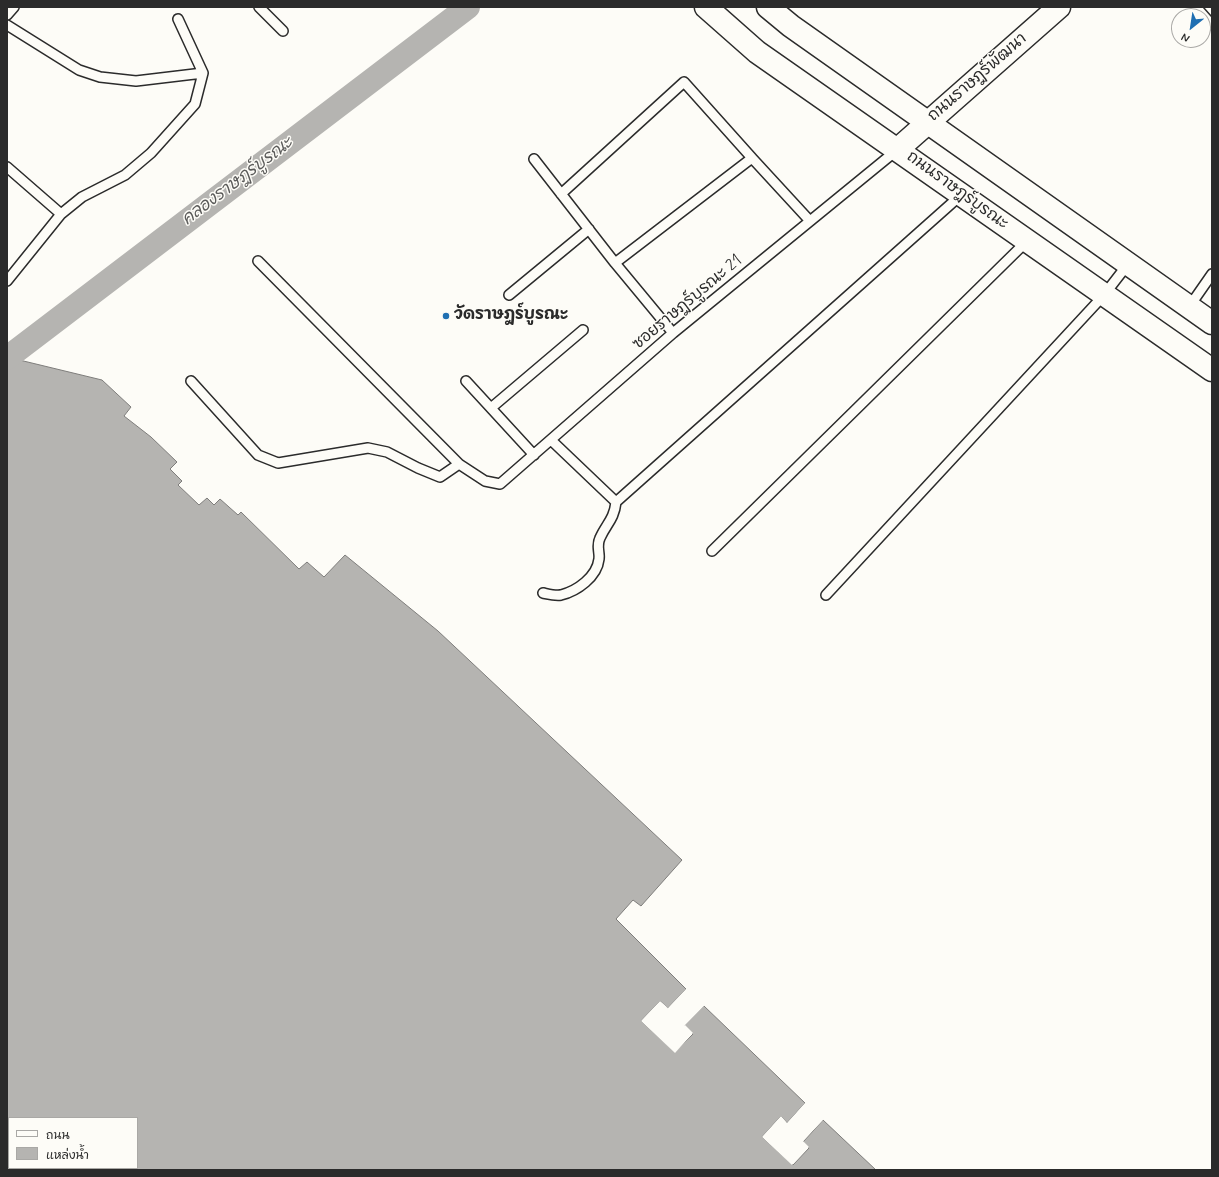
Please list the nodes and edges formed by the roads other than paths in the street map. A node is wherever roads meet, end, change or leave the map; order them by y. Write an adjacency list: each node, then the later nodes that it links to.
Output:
1 (14, 7): 7 (lane)
2 (259, 7): 11 (lane)
3 (706, 7): 14 (main road, ถนนราษฎร์บูรณะ)
4 (768, 7): 13 (main road)
5 (1059, 7): 13 (main road, ถนนราษฎร์พัฒนา)
6 (1196, 7): 10 (lane)
7 (7, 16)
8 (178, 19): 12 (lane)
9 (7, 25): 12 (lane)
10 (1212, 25)
11 (283, 32)
12 (202, 73): 20 (lane)
13 (929, 122): 14 (main road, ถนนราษฎร์พัฒนา); 26 (main road)
14 (898, 149): 19 (main road, ถนนราษฎร์บูรณะ); 21 (lane, ซอยราษฎร์บูรณะ 21)
15 (752, 158): 18 (lane); 21 (lane); 25 (lane)
16 (534, 159): 18 (lane)
17 (7, 167): 20 (lane)
18 (561, 194): 22 (lane)
19 (961, 195): 23 (main road, ถนนราษฎร์บูรณะ); 42 (lane)
20 (61, 214): 28 (lane)
21 (810, 221): 34 (lane, ซอยราษฎร์บูรณะ 21)
22 (589, 229): 25 (lane); 29 (lane)
23 (1027, 241): 30 (main road, ถนนราษฎร์บูรณะ); 43 (lane)
24 (258, 262): 41 (lane)
25 (614, 263): 34 (lane)
26 (1128, 264): 30 (lane); 31 (main road)
27 (1212, 274): 31 (lane)
28 (7, 281)
29 (509, 294)
30 (1104, 295): 35 (main road, ถนนราษฎร์บูรณะ); 45 (lane)
31 (1189, 307): 32 (main road)
32 (1212, 323)
33 (583, 330): 38 (lane)
34 (673, 333): 39 (lane, ซอยราษฎร์บูรณะ 21)
35 (1212, 370)
36 (191, 381): 41 (lane)
37 (466, 381): 38 (lane)
38 (491, 408): 40 (lane)
39 (551, 440): 40 (lane, ซอยราษฎร์บูรณะ 21); 42 (lane)
40 (534, 455): 41 (lane, ซอยราษฎร์บูรณะ 21)
41 (459, 464)
42 (616, 502): 44 (lane)
43 (712, 551)
44 (543, 593)
45 (826, 595)

